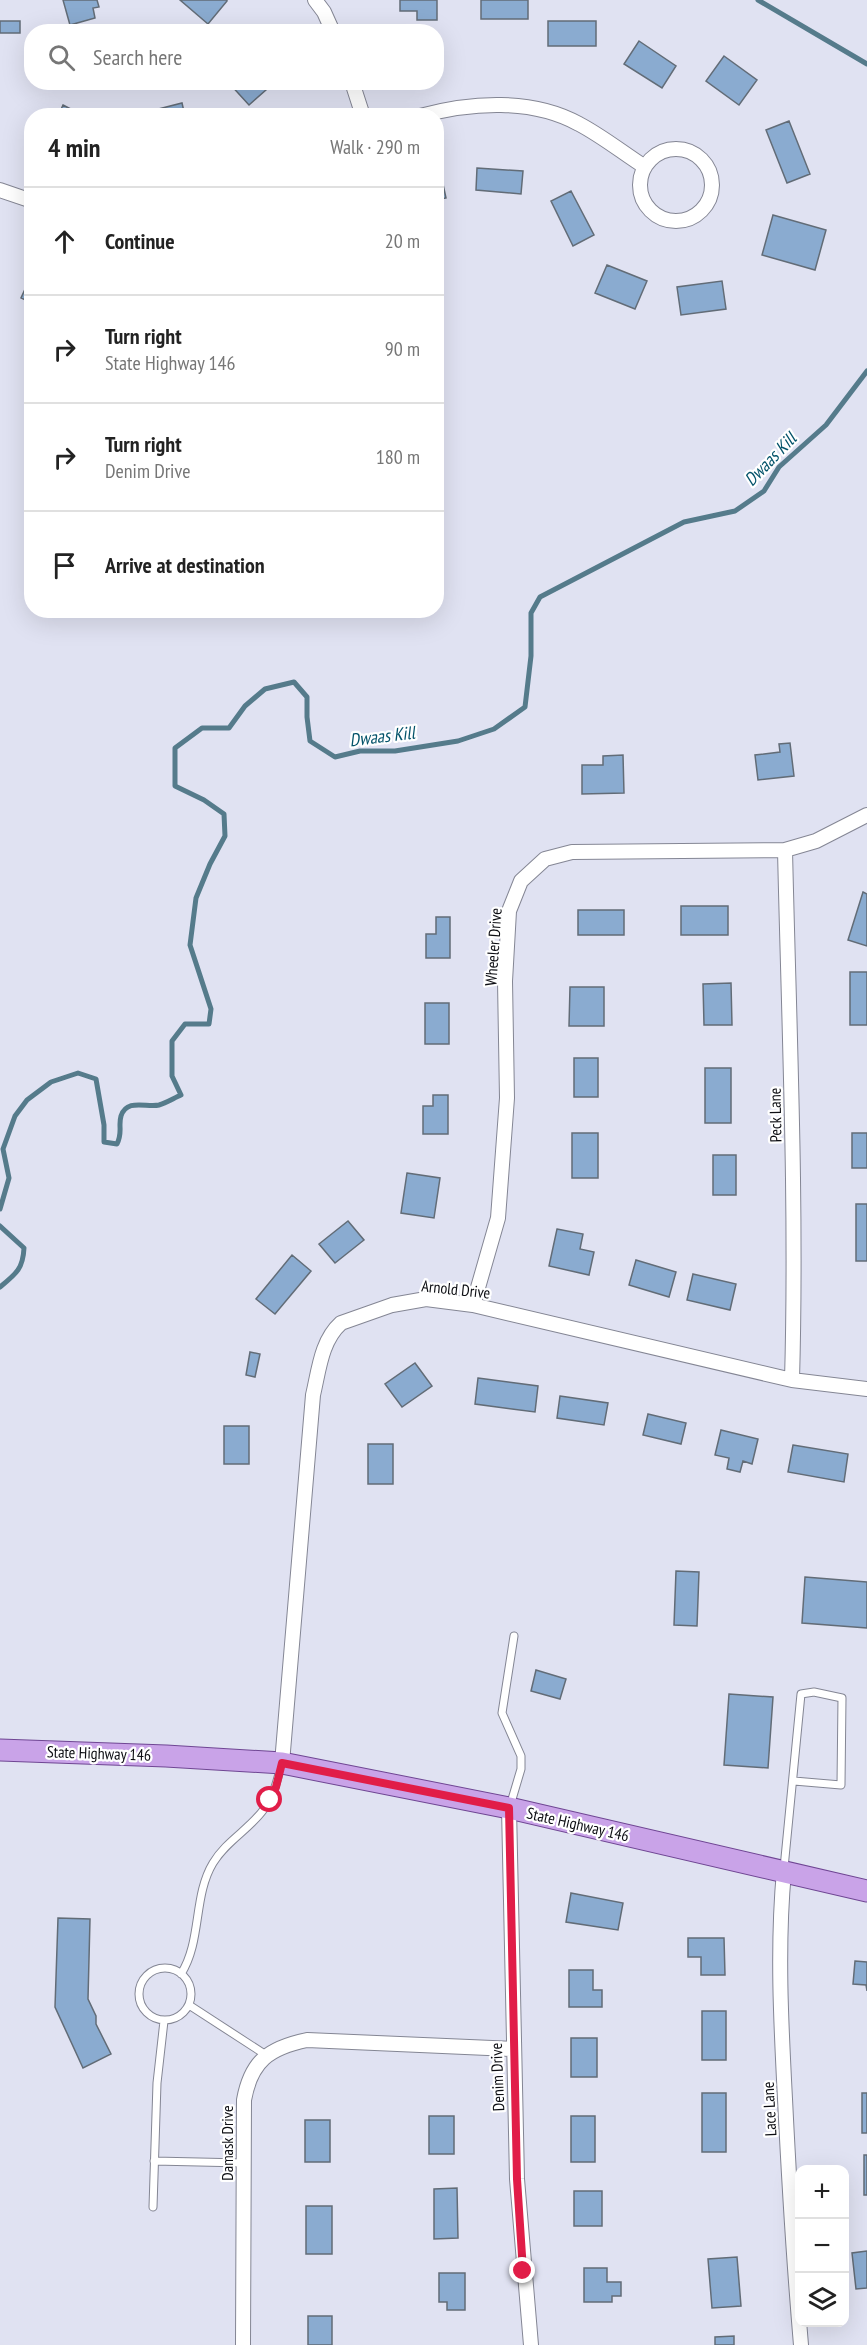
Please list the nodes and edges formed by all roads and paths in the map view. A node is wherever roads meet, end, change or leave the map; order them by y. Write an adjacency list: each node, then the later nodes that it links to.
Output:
1 (315, 0): 2 (street)
2 (329, 24)
3 (355, 90): 4 (street)
4 (360, 108)
5 (444, 112): 6 (street)
6 (645, 168): 6 (street)
7 (0, 190): 8 (street)
8 (24, 198)
9 (867, 815): 10 (street, Wheeler Drive)
10 (785, 850): 11 (street, Wheeler Drive); 12 (street, Peck Lane)
11 (473, 1305): 12 (street, Arnold Drive); 16 (street, Arnold Drive)
12 (792, 1380): 13 (street, Arnold Drive)
13 (867, 1389)
14 (514, 1636): 18 (lane)
15 (0, 1750): 16 (main road, State Highway 146)
16 (282, 1763): 18 (main road, State Highway 146); 21 (lane)
17 (794, 1781): 17 (lane); 19 (lane)
18 (509, 1808): 19 (main road, State Highway 146); 24 (street, Denim Drive)
19 (784, 1871): 20 (main road, State Highway 146); 31 (street, Lace Lane)
20 (867, 1891)
21 (181, 1974): 22 (lane); 23 (lane)
22 (189, 2005): 23 (lane); 25 (lane)
23 (164, 2021): 26 (lane)
24 (513, 2049): 25 (street, Damask Drive); 30 (street, Denim Drive)
25 (266, 2055): 27 (street, Damask Drive)
26 (154, 2161): 27 (lane); 28 (lane)
27 (244, 2163): 29 (street, Damask Drive)
28 (153, 2207)
29 (243, 2345)
30 (531, 2345)
31 (801, 2345)

